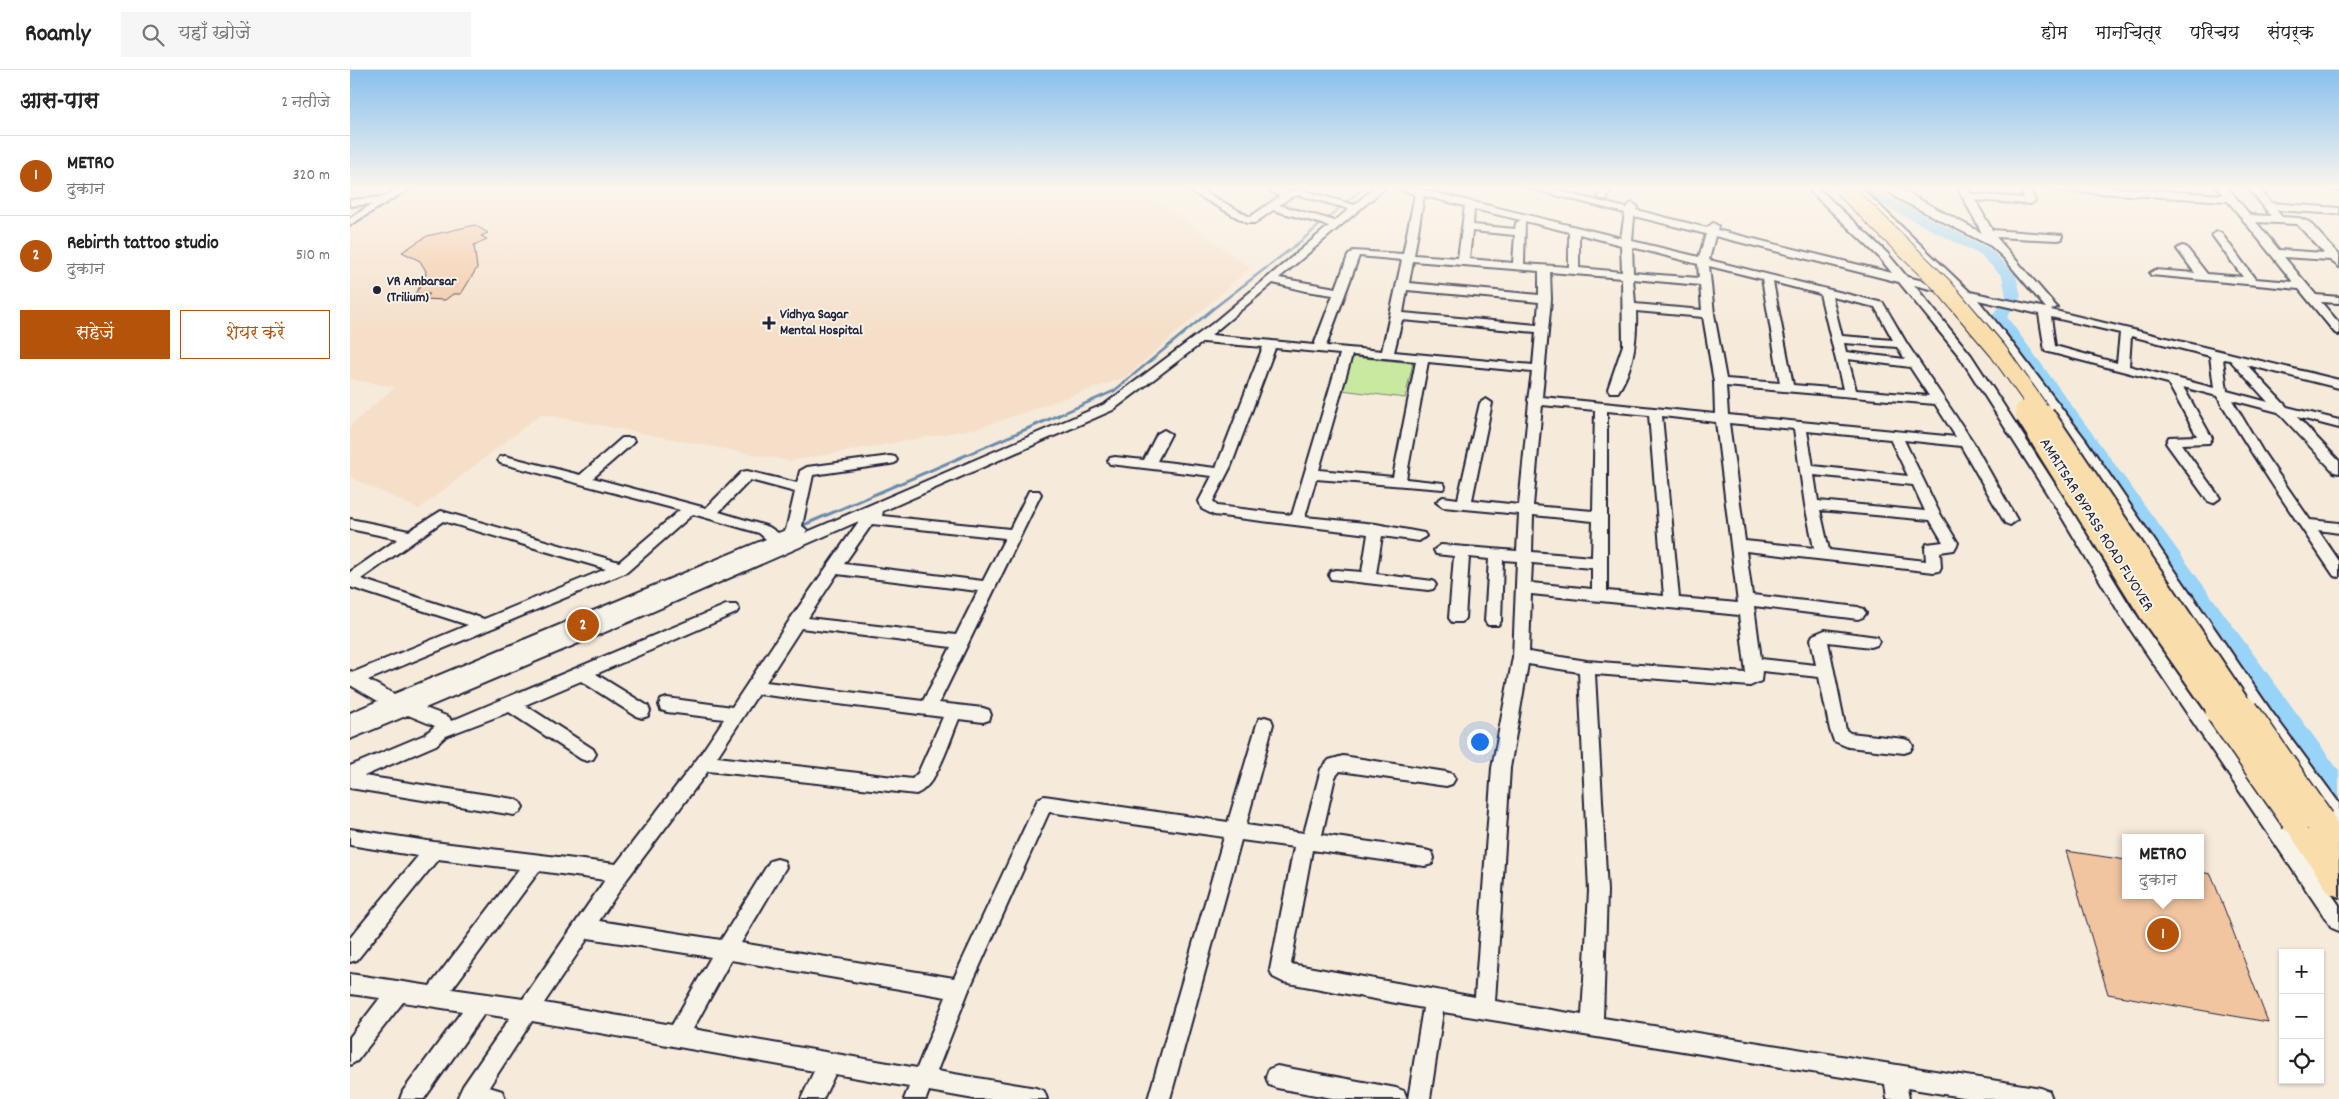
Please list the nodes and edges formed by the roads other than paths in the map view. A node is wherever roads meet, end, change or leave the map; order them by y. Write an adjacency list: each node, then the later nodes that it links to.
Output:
1 (1316, 235): 127 (street)
2 (1325, 235): 42 (street)
3 (1413, 235): 28 (street)
4 (1467, 235): 30 (street)
5 (1519, 235): 33 (street)
6 (1574, 235): 36 (street)
7 (1594, 235): 23 (street)
8 (1628, 235): 23 (street)
9 (1710, 235): 31 (street)
10 (1740, 235): 39 (street)
11 (1741, 235): 32 (street)
12 (1861, 235): 26 (street)
13 (1876, 235): 185 (highway, AMRITSAR BYPASS ROAD FLYOVER, bridge)
14 (1891, 235): 185 (highway, AMRITSAR BYPASS ROAD FLYOVER, bridge)
15 (1906, 235): 34 (street)
16 (1978, 235): 24 (street)
17 (1988, 235): 24 (street)
18 (2023, 235): 22 (street)
19 (2218, 235): 43 (street)
20 (2261, 235): 27 (street)
21 (2315, 235): 29 (street)
22 (2058, 237)
23 (1627, 243): 31 (street); 38 (street)
24 (1994, 243): 55 (street)
25 (2182, 249): 40 (street)
26 (1879, 252): 32 (street); 39 (street)
27 (2275, 253): 29 (street); 46 (street)
28 (1409, 256): 30 (street); 45 (street); 48 (street)
29 (2337, 259)
30 (1463, 262): 33 (street)
31 (1703, 262): 41 (street); 44 (street)
32 (1857, 263): 39 (street)
33 (1518, 266): 35 (street)
34 (1940, 267): 47 (street); 50 (street)
35 (1544, 268): 36 (street); 52 (street)
36 (1574, 271): 38 (street)
37 (2155, 273): 40 (street)
38 (1629, 275): 44 (street); 54 (street)
39 (1900, 275): 47 (street); 195 (street)
40 (2203, 277): 43 (street)
41 (1767, 278): 49 (street); 79 (street)
42 (1273, 280): 48 (street); 62 (street)
43 (2250, 281): 46 (street)
44 (1704, 282): 56 (street)
45 (1402, 286): 52 (street); 58 (street)
46 (2302, 286): 51 (street)
47 (1964, 290): 50 (street); 57 (street)
48 (1340, 292): 66 (street)
49 (1825, 293): 63 (street); 65 (street)
50 (1995, 296): 55 (street); 57 (street)
51 (2312, 298): 53 (street); 61 (street)
52 (1545, 299): 59 (street)
53 (2339, 300)
54 (1630, 307): 56 (street); 80 (street)
55 (2041, 308): 60 (street); 68 (street); 73 (street)
56 (1708, 314): 77 (street)
57 (1984, 314): 185 (street)
58 (1397, 316): 59 (street); 69 (street)
59 (1543, 330): 74 (street)
60 (2126, 331): 68 (street); 73 (street)
61 (2339, 331)
62 (1200, 338): 64 (street); 112 (street)
63 (1836, 339): 65 (street); 70 (street)
64 (1270, 344): 66 (street); 102 (street)
65 (1901, 344): 72 (street)
66 (1319, 348): 67 (street)
67 (1347, 352): 69 (street); 103 (street)
68 (2225, 353): 75 (street); 78 (street); 82 (street); 87 (street)
69 (1387, 355): 71 (street)
70 (1841, 356): 72 (street); 81 (street)
71 (1423, 359): 74 (street); 106 (street)
72 (1914, 364): 84 (street)
73 (2123, 368): 76 (street)
74 (1539, 369): 83 (street)
75 (2339, 376)
76 (2173, 381): 82 (street); 110 (street)
77 (1720, 382): 79 (street); 89 (street)
78 (2339, 384)
79 (1787, 387): 81 (street)
80 (1614, 389)
81 (1850, 392): 84 (street)
82 (2221, 392): 87 (street); 124 (street)
83 (1534, 400): 86 (street); 116 (street)
84 (1939, 401): 95 (street)
85 (1486, 402): 113 (street)
86 (1601, 406): 88 (street); 119 (street)
87 (2280, 408): 90 (street); 100 (street)
88 (1655, 411): 89 (street); 149 (street)
89 (1722, 419): 91 (street); 132 (street)
90 (2339, 424)
91 (1800, 426): 93 (street); 101 (street)
92 (1164, 434): 99 (street)
93 (1895, 436): 95 (street); 105 (street)
94 (627, 441): 104 (street)
95 (1966, 442): 121 (street)
96 (505, 460): 104 (street)
97 (890, 460): 108 (street)
98 (1115, 461): 99 (street)
99 (1149, 464): 102 (street)
100 (2339, 469)
101 (1807, 470): 105 (street); 114 (street)
102 (1221, 473): 122 (street)
103 (1310, 474): 106 (street); 122 (street)
104 (582, 480): 115 (street)
105 (1917, 481): 117 (street)
106 (1399, 482): 107 (street)
107 (1438, 486)
108 (803, 489): 118 (street); 127 (street)
109 (1034, 494): 128 (street)
110 (2213, 498)
111 (1443, 502): 113 (street)
112 (887, 504): 120 (street); 166 (street)
113 (1464, 504): 116 (street)
114 (1812, 505): 117 (street); 135 (street)
115 (691, 508): 118 (street); 139 (street)
116 (1526, 509): 119 (street); 137 (street)
117 (1932, 512): 135 (street)
118 (709, 513): 131 (street)
119 (1601, 517): 138 (street)
120 (868, 519): 128 (street); 140 (street)
121 (2010, 520)
122 (1297, 521): 126 (street)
123 (350, 524): 129 (street)
124 (2304, 524): 125 (street); 141 (street)
125 (2339, 528)
126 (1376, 529): 130 (street); 143 (street)
127 (793, 532): 131 (street)
128 (1013, 534): 146 (street)
129 (409, 536): 139 (street); 144 (street)
130 (1419, 536)
131 (776, 539): 166 (street)
132 (1740, 544): 135 (street); 150 (street)
133 (1441, 550): 134 (street)
134 (1462, 552): 136 (street); 153 (street)
135 (1823, 555)
136 (1496, 556): 137 (street); 154 (street)
137 (1524, 558): 138 (street); 147 (street)
138 (1600, 563): 148 (street)
139 (622, 568): 156 (street)
140 (833, 568): 146 (street); 155 (street)
141 (2339, 572)
142 (1336, 575): 143 (street)
143 (1368, 579): 145 (street)
144 (350, 580): 156 (street)
145 (1428, 585)
146 (987, 587): 158 (street)
147 (1523, 588): 148 (street); 159 (street)
148 (1599, 595): 149 (street)
149 (1672, 603): 150 (street)
150 (1747, 605): 152 (street); 160 (street)
151 (731, 609): 163 (street)
152 (1858, 613)
153 (1457, 618)
154 (1493, 621)
155 (796, 622): 158 (street); 165 (street)
156 (486, 625): 164 (street)
157 (1871, 640): 162 (street)
158 (962, 642): 169 (street)
159 (1521, 656): 161 (street); 207 (street)
160 (1754, 664): 161 (street); 162 (street)
161 (1587, 667): 209 (street)
162 (1826, 672): 178 (street)
163 (582, 673): 167 (street); 170 (street)
164 (353, 678): 166 (street)
165 (753, 687): 169 (street); 172 (street)
166 (402, 704): 174 (street); 176 (street); 177 (street)
167 (510, 704): 176 (street); 179 (street)
168 (667, 705): 172 (street)
169 (928, 708): 171 (street)
170 (642, 711)
171 (954, 711): 173 (street); 180 (street)
172 (736, 714): 180 (street)
173 (983, 715)
174 (350, 720)
175 (1265, 724): 186 (street)
176 (444, 730): 181 (street)
177 (350, 732)
178 (1904, 746)
179 (587, 754)
180 (704, 763): 194 (street)
181 (350, 774)
182 (1446, 779): 188 (street)
183 (350, 781): 184 (street)
184 (514, 807)
185 (2318, 819): 189 (highway, AMRITSAR BYPASS ROAD FLYOVER); 196 (highway, AMRITSAR BYPASS ROAD FLYOVER)
186 (1236, 831): 188 (street); 202 (street); 223 (street)
187 (350, 837): 190 (street)
188 (1308, 841): 191 (street); 205 (street)
189 (2339, 849)
190 (434, 850): 192 (street); 200 (street)
191 (1425, 858)
192 (535, 862): 194 (street); 204 (street)
193 (777, 867): 199 (street)
194 (620, 873): 198 (street)
195 (2307, 873): 196 (street); 197 (street)
196 (2339, 886)
197 (2339, 922)
198 (582, 928): 199 (street); 208 (street)
199 (726, 950): 202 (street); 210 (street)
200 (350, 953)
201 (350, 984): 203 (street)
202 (959, 990): 215 (street)
203 (398, 992): 204 (street); 211 (street)
204 (434, 997): 206 (street)
205 (1435, 1000): 207 (street); 225 (street)
206 (479, 1004): 208 (street); 218 (street)
207 (1484, 1008): 209 (street)
208 (526, 1010): 210 (street); 216 (street)
209 (1592, 1026): 213 (street)
210 (677, 1036): 212 (street)
211 (350, 1054)
212 (829, 1063): 215 (street); 220 (street)
213 (1894, 1076): 217 (street); 226 (street)
214 (1277, 1077): 224 (street)
215 (923, 1079): 221 (street); 222 (street)
216 (470, 1097): 219 (street)
217 (2003, 1097): 227 (street)
218 (411, 1099)
219 (494, 1099)
220 (812, 1099)
221 (915, 1099)
222 (1036, 1099)
223 (1159, 1099)
224 (1396, 1099)
225 (1419, 1099)
226 (1898, 1099)
227 (2041, 1099)

